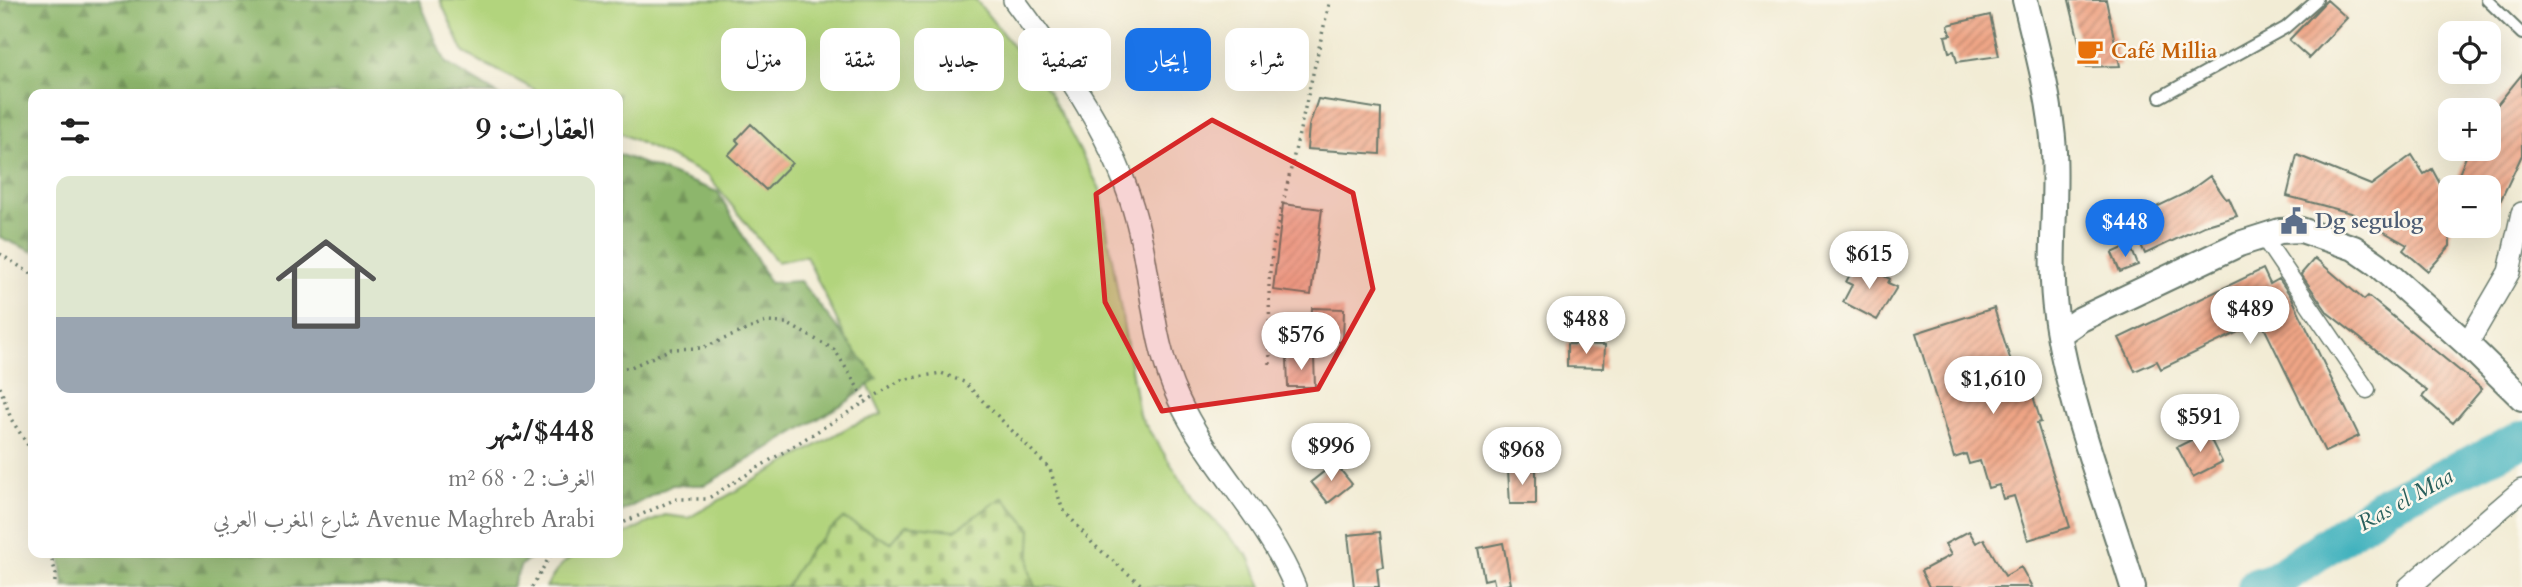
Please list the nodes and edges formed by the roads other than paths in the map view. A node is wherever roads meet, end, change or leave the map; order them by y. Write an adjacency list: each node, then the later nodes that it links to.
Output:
1 (1014, 0): 15 (street)
2 (2025, 0): 9 (street)
3 (2317, 0): 6 (lane)
4 (2487, 0): 5 (lane)
5 (2522, 34)
6 (2160, 97)
7 (2522, 213): 10 (street)
8 (2262, 235): 9 (street); 10 (street); 11 (street)
9 (2059, 334): 14 (street)
10 (2467, 344): 12 (street)
11 (2367, 390)
12 (2522, 398)
13 (2522, 489): 16 (street)
14 (2130, 578)
15 (1296, 587)
16 (2409, 587)

